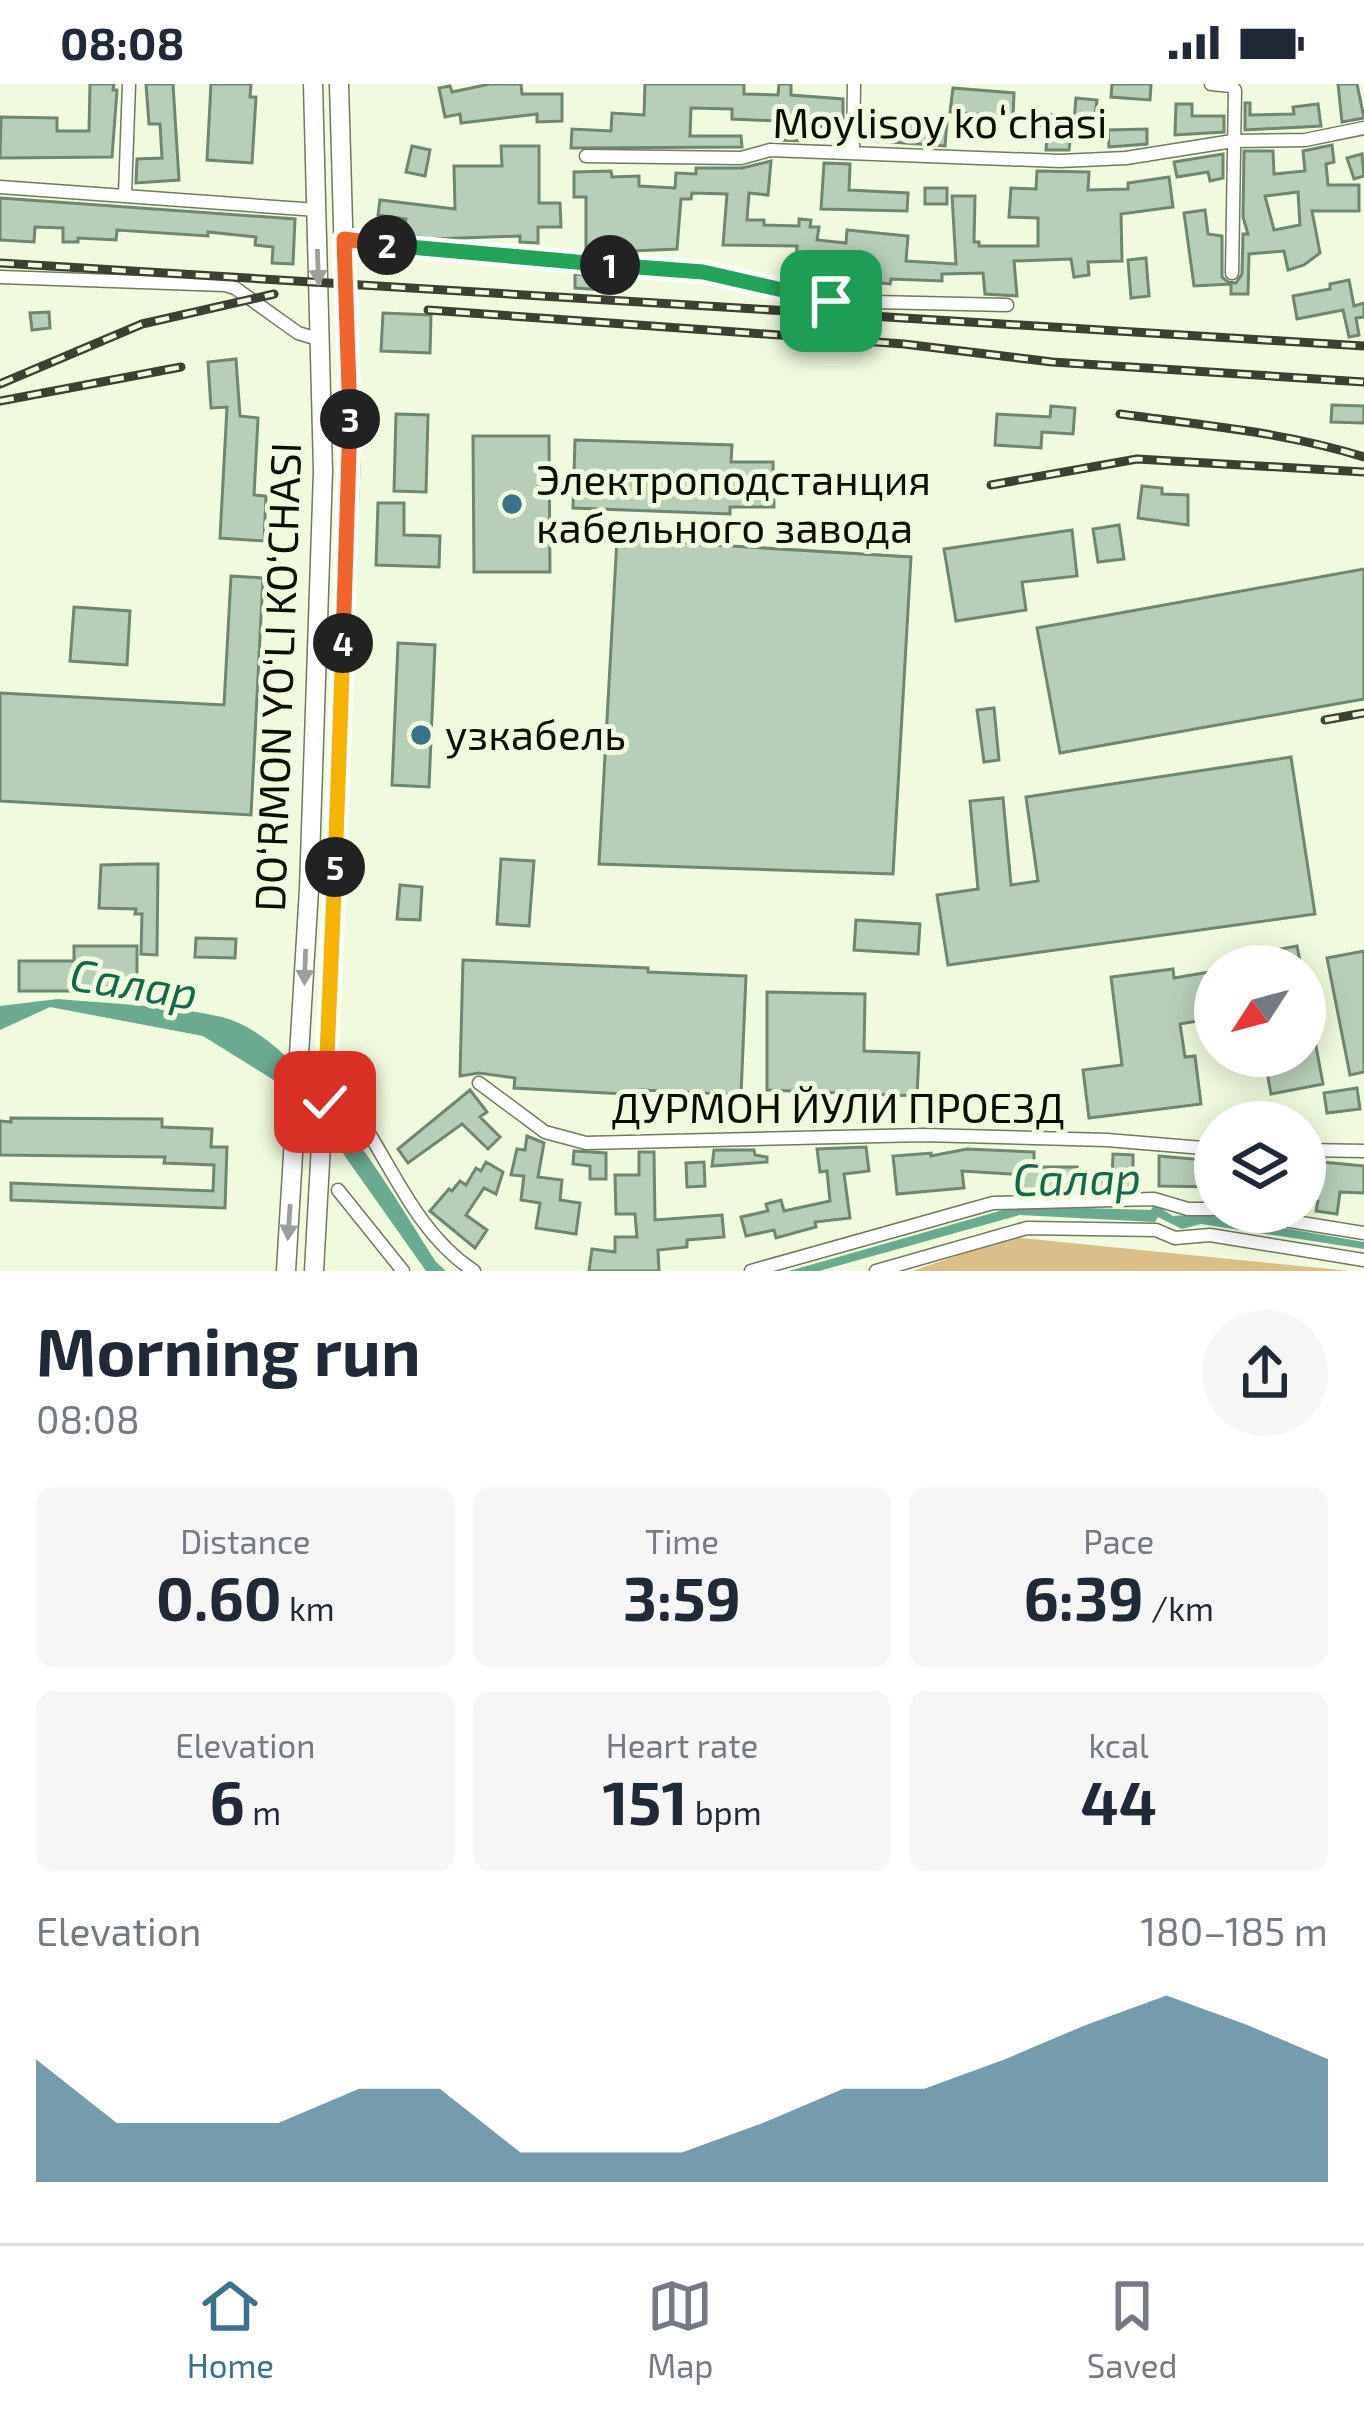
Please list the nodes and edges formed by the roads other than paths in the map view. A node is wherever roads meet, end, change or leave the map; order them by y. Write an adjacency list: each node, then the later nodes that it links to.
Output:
1 (129, 84): 11 (street)
2 (313, 84): 12 (main road, DO‘RMON YO‘LI KO‘CHASI)
3 (339, 84): 13 (main road, DO‘RMON YO‘LI KO‘CHASI)
4 (854, 84): 8 (street)
5 (1210, 84): 7 (street)
6 (1364, 128): 7 (street, Moylisoy koʻchasi)
7 (1233, 141): 8 (street, Moylisoy koʻchasi); 14 (street)
8 (853, 152): 9 (street, Moylisoy koʻchasi)
9 (586, 156)
10 (0, 187): 11 (street)
11 (125, 195): 12 (street)
12 (316, 210): 17 (main road, DO‘RMON YO‘LI KO‘CHASI, one-way to 17)
13 (344, 239): 16 (street); 18 (main road, DO‘RMON YO‘LI KO‘CHASI)
14 (1232, 273)
15 (0, 277): 17 (street)
16 (1007, 305)
17 (321, 340): 19 (main road, DO‘RMON YO‘LI KO‘CHASI)
18 (333, 927): 19 (main road); 21 (main road, DO‘RMON YO‘LI KO‘CHASI)
19 (306, 928): 30 (main road, DO‘RMON YO‘LI KO‘CHASI, one-way to 30)
20 (479, 1082): 22 (street, ДУРМОН ЙУЛИ ПРОЕЗД)
21 (325, 1102): 31 (main road, DO‘RMON YO‘LI KO‘CHASI); 33 (street)
22 (1194, 1147)
23 (1326, 1150): 24 (street)
24 (1364, 1151)
25 (338, 1190): 32 (street)
26 (1194, 1209): 34 (street)
27 (1326, 1227): 28 (street)
28 (1364, 1233)
29 (1364, 1260): 35 (street)
30 (286, 1271)
31 (314, 1271)
32 (403, 1271)
33 (474, 1271)
34 (751, 1271)
35 (875, 1271)

